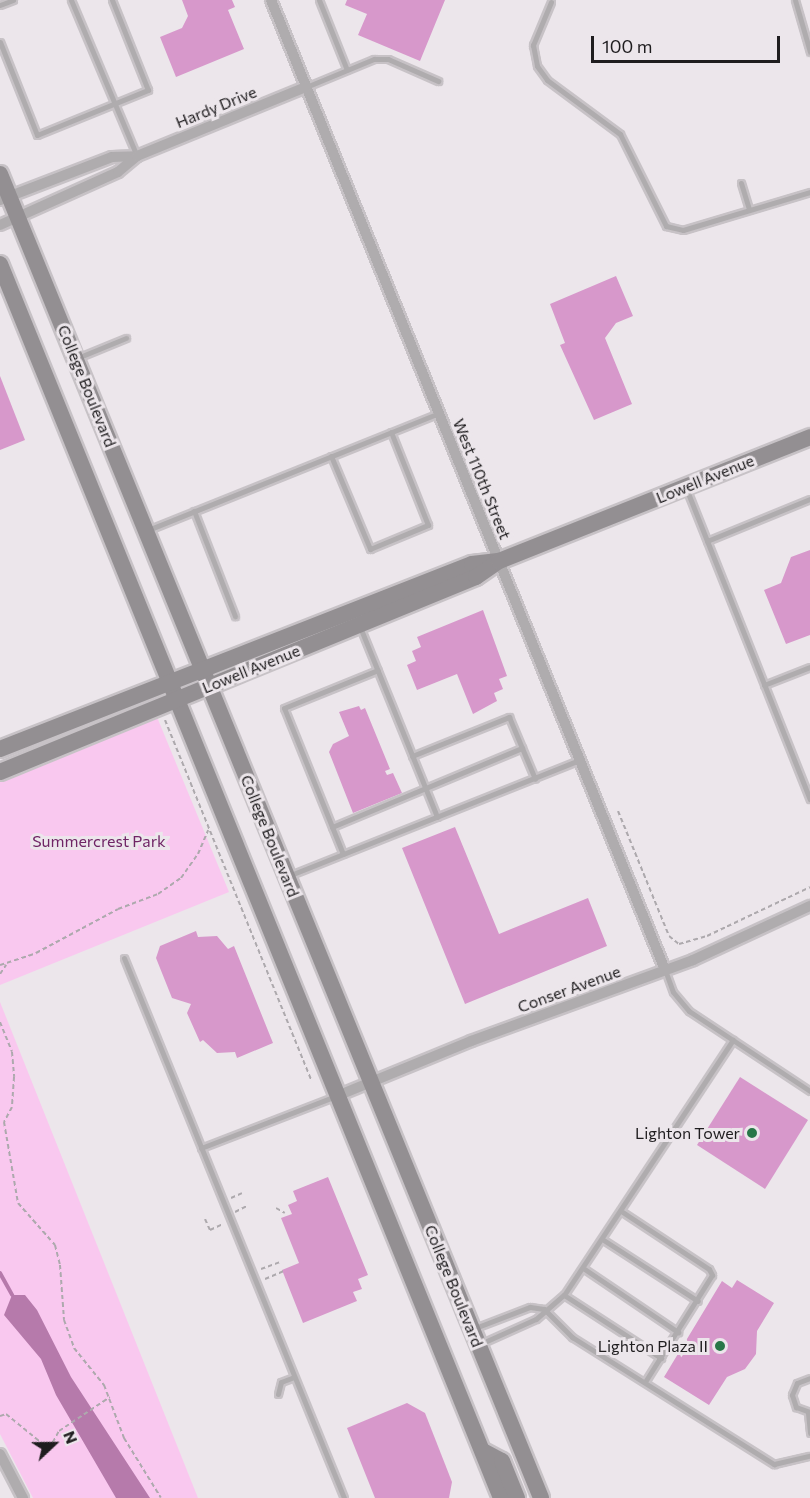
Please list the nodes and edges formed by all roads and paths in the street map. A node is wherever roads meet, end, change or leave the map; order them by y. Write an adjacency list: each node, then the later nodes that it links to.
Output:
1 (13, 0): 8 (lane)
2 (71, 0): 14 (lane)
3 (112, 0): 14 (lane)
4 (271, 0): 13 (street, West 110th Street)
5 (319, 0): 11 (lane)
6 (795, 0): 10 (lane)
7 (551, 2): 20 (lane)
8 (0, 5)
9 (0, 42): 14 (lane)
10 (810, 52)
11 (347, 70): 12 (lane); 13 (lane)
12 (438, 81)
13 (306, 87): 15 (street, Hardy Drive); 26 (street, West 110th Street)
14 (115, 105): 15 (lane)
15 (137, 156): 19 (street, Hardy Drive); 21 (street, Hardy Drive)
16 (0, 174): 19 (main road, College Boulevard)
17 (741, 183): 20 (lane)
18 (810, 192): 20 (lane)
19 (5, 198): 21 (main road, College Boulevard)
20 (749, 210)
21 (18, 218): 22 (street, Hardy Drive); 25 (main road, College Boulevard)
22 (0, 225)
23 (0, 264): 41 (main road, College Boulevard)
24 (126, 338): 25 (lane)
25 (76, 359): 33 (main road, College Boulevard)
26 (439, 413): 27 (lane); 35 (street, West 110th Street)
27 (391, 432): 29 (lane); 29 (lane)
28 (810, 437): 30 (main road, Lowell Avenue)
29 (331, 456): 32 (lane)
30 (685, 487): 34 (lane); 35 (main road, Lowell Avenue)
31 (810, 499): 34 (lane)
32 (194, 511): 33 (lane); 36 (lane)
33 (146, 531): 39 (main road, College Boulevard)
34 (707, 542): 42 (lane)
35 (499, 561): 37 (main road, Lowell Avenue); 39 (main road, Lowell Avenue); 49 (street, West 110th Street)
36 (236, 616)
37 (359, 625): 40 (lane); 43 (main road, Lowell Avenue)
38 (810, 667): 42 (lane)
39 (203, 670): 41 (main road, Lowell Avenue); 43 (main road, College Boulevard)
40 (378, 670): 48 (lane); 56 (lane)
41 (172, 682): 44 (main road, College Boulevard); 47 (main road, Lowell Avenue)
42 (765, 685): 53 (lane)
43 (209, 687): 44 (main road, Lowell Avenue); 59 (main road, College Boulevard)
44 (179, 699): 50 (main road, Lowell Avenue); 72 (main road, College Boulevard)
45 (164, 717): 57 (path)
46 (522, 748): 48 (lane); 51 (lane); 52 (lane)
47 (0, 749)
48 (412, 756): 52 (lane)
49 (580, 760): 51 (lane); 65 (street, West 110th Street)
50 (0, 772)
51 (535, 778): 55 (lane)
52 (425, 788): 55 (lane); 56 (lane)
53 (809, 796)
54 (618, 811): 60 (path)
55 (437, 817): 58 (lane)
56 (332, 827): 58 (lane)
57 (208, 830): 64 (path); 69 (path)
58 (344, 854): 59 (lane)
59 (287, 877): 70 (main road, College Boulevard)
60 (810, 887)
61 (810, 906): 65 (street, Conser Avenue)
62 (124, 958): 73 (lane)
63 (0, 965): 64 (path)
64 (6, 965): 66 (path)
65 (665, 970): 68 (lane); 70 (street, Conser Avenue)
66 (0, 974)
67 (0, 1022): 95 (path)
68 (733, 1040): 71 (lane); 77 (lane)
69 (311, 1079)
70 (370, 1082): 72 (street, Conser Avenue); 89 (main road, College Boulevard)
71 (810, 1091)
72 (337, 1096): 73 (lane); 99 (main road, College Boulevard)
73 (201, 1148): 91 (lane)
74 (242, 1193): 75 (path)
75 (230, 1198)
76 (276, 1208): 78 (path)
77 (621, 1211): 79 (lane); 86 (lane)
78 (285, 1213)
79 (602, 1239): 81 (lane); 86 (lane)
80 (280, 1262): 82 (path)
81 (583, 1268): 85 (lane); 88 (lane)
82 (261, 1269)
83 (284, 1271): 84 (path)
84 (265, 1279)
85 (564, 1295): 87 (lane); 90 (lane)
86 (698, 1301): 88 (lane)
87 (544, 1309): 89 (lane); 89 (lane); 93 (lane)
88 (678, 1332): 90 (lane)
89 (475, 1337): 107 (main road, College Boulevard)
90 (661, 1358): 93 (lane)
91 (294, 1377): 94 (lane); 104 (lane)
92 (810, 1378): 96 (lane)
93 (645, 1383): 101 (lane)
94 (278, 1394)
95 (110, 1396): 97 (path); 103 (path)
96 (809, 1413): 98 (lane)
97 (0, 1416)
98 (810, 1433)
99 (483, 1451): 105 (main road, College Boulevard); 106 (main road)
100 (0, 1454): 102 (street)
101 (810, 1456)
102 (23, 1498)
103 (161, 1498)
104 (344, 1498)
105 (501, 1498)
106 (517, 1498)
107 (541, 1498)

